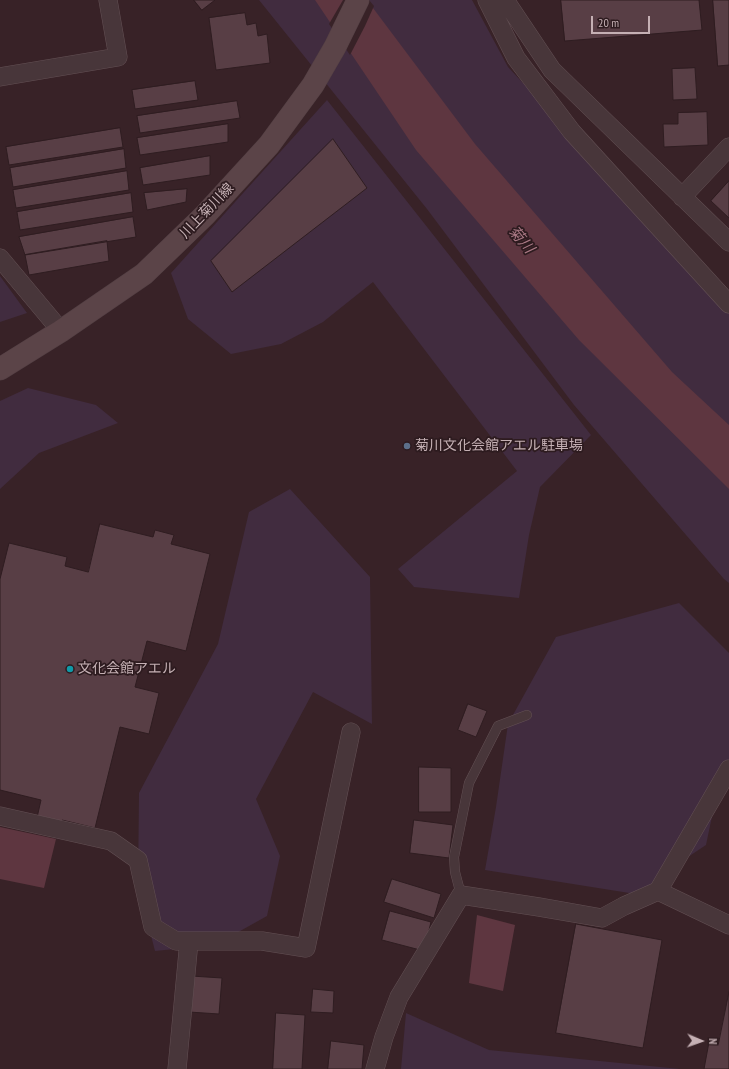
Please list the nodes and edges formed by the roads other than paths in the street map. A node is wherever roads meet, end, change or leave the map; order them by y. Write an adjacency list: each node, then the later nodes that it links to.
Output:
1 (108, 0): 5 (street)
2 (358, 0): 11 (main road, 川上菊川線)
3 (487, 0): 10 (street)
4 (505, 0): 7 (street)
5 (0, 77)
6 (729, 147): 7 (street)
7 (682, 197): 8 (street)
8 (729, 242)
9 (0, 258): 11 (street)
10 (729, 304)
11 (61, 331): 12 (main road, 川上菊川線)
12 (0, 369)
13 (527, 715): 18 (lane)
14 (350, 732): 20 (street)
15 (729, 769): 17 (street)
16 (0, 816): 20 (street)
17 (658, 890): 18 (street); 19 (street)
18 (461, 894): 22 (street)
19 (729, 925)
20 (189, 941): 21 (street)
21 (177, 1069)
22 (376, 1069)

